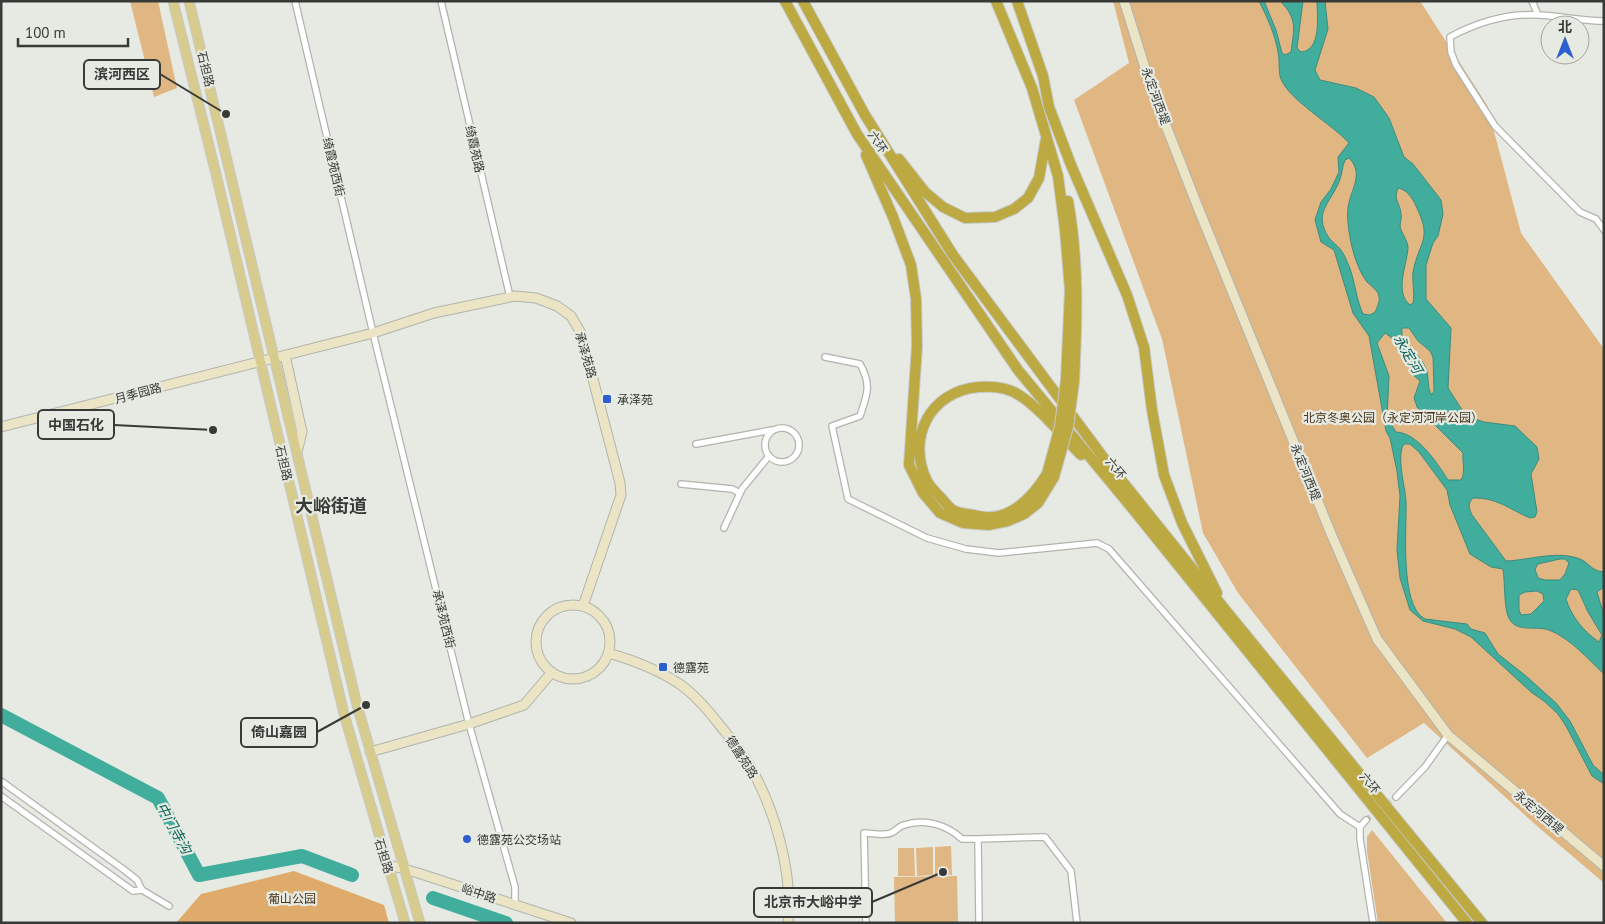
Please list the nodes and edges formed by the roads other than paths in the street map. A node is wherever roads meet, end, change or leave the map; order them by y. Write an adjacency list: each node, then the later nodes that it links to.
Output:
1 (173, 1): 23 (main road, 石担路)
2 (189, 1): 21 (main road, 石担路)
3 (295, 1): 19 (street, 绮霞苑西街)
4 (442, 1): 18 (street, 绮霞苑路)
5 (786, 1): 15 (highway, 六环)
6 (802, 1): 14 (highway, 六环)
7 (996, 1): 16 (highway)
8 (1017, 1): 13 (highway)
9 (1124, 1): 40 (street, 永定河西堤)
10 (1532, 1): 11 (street)
11 (1538, 15): 12 (street); 17 (street)
12 (1604, 21)
13 (1050, 107): 24 (highway); 36 (highway)
14 (865, 114): 16 (highway); 36 (highway, 六环)
15 (857, 134): 30 (highway); 33 (highway, 六环)
16 (1046, 135): 24 (highway)
17 (1604, 230)
18 (510, 297): 19 (street, 承泽苑路); 35 (street, 承泽苑路)
19 (373, 333): 20 (street, 承泽苑路); 39 (street, 承泽苑西街)
20 (285, 355): 21 (street, 承泽苑路); 28 (street)
21 (274, 357): 23 (street, 月季园路); 28 (main road, 石担路)
22 (824, 357): 46 (street)
23 (259, 361): 25 (street, 月季园路); 48 (main road, 石担路)
24 (1070, 381): 30 (highway, bridge)
25 (1, 427)
26 (777, 430): 27 (street); 29 (street); 29 (street)
27 (696, 444)
28 (297, 452): 41 (main road, 石担路)
29 (769, 456): 32 (street)
30 (1050, 476): 33 (highway)
31 (681, 484): 32 (street)
32 (740, 493): 34 (street)
33 (1132, 508): 62 (highway, 六环)
34 (724, 528)
35 (583, 606): 37 (street); 38 (street)
36 (1227, 612): 63 (highway, 六环)
37 (608, 653): 38 (street); 57 (street, 德露苑路)
38 (552, 672): 39 (street)
39 (469, 724): 41 (street); 52 (street, 承泽苑西街)
40 (1448, 735): 44 (street); 49 (street, 永定河西堤)
41 (370, 752): 50 (main road, 石担路)
42 (1, 781): 51 (street)
43 (1, 796): 51 (street)
44 (1396, 797)
45 (1366, 820): 46 (street)
46 (1360, 827): 61 (street)
47 (978, 838): 58 (street); 59 (street); 60 (street)
48 (386, 864): 50 (street, 峪中路); 55 (main road, 石担路)
49 (1604, 866)
50 (405, 869): 52 (street, 峪中路); 54 (main road, 石担路)
51 (142, 890): 53 (street)
52 (516, 905): 56 (street, 峪中路)
53 (169, 906)
54 (420, 921)
55 (404, 923)
56 (571, 923)
57 (788, 923)
58 (866, 923)
59 (979, 923)
60 (1077, 923)
61 (1373, 923)
62 (1467, 923)
63 (1482, 923)

